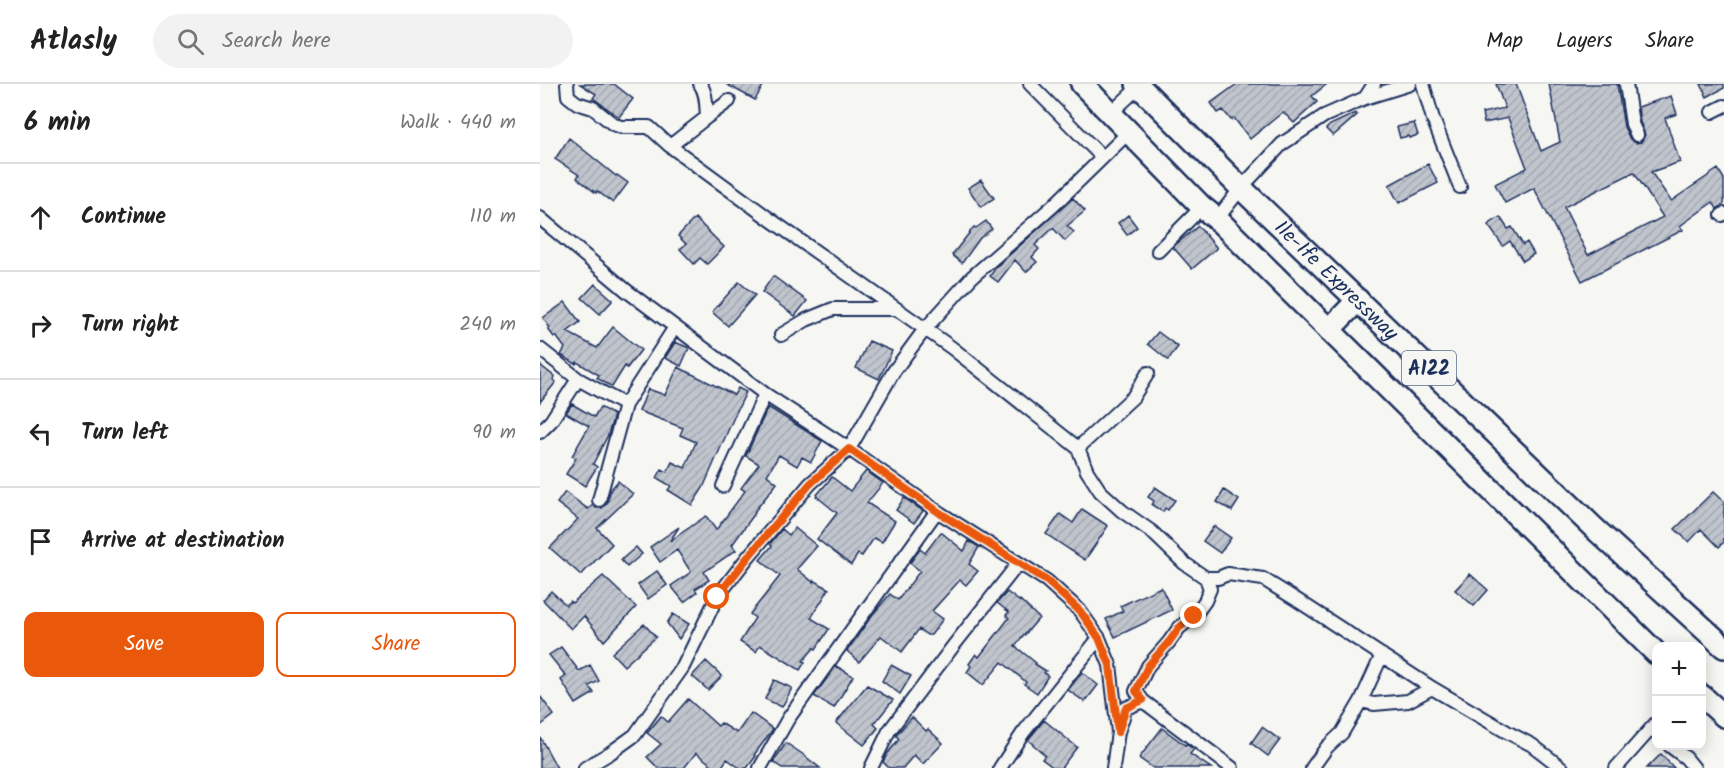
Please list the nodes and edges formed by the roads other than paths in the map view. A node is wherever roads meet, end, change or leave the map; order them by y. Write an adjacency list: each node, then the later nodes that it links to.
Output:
1 (567, 84): 18 (street)
2 (700, 84): 15 (street)
3 (1030, 84): 19 (street)
4 (1082, 84): 14 (highway, Ile-Ife Expressway / A122)
5 (1374, 84): 10 (street)
6 (1410, 84): 10 (street)
7 (1423, 84): 20 (street)
8 (1626, 84): 17 (street)
9 (1140, 85): 14 (street); 21 (highway, Ile-Ife Expressway / A122)
10 (1365, 98): 21 (street)
11 (729, 101): 15 (street)
12 (1724, 106): 13 (street)
13 (1712, 112)
14 (1111, 113): 16 (highway, Ile-Ife Expressway / A122)
15 (707, 117): 18 (street)
16 (1129, 132): 19 (street); 22 (highway, Ile-Ife Expressway / A122)
17 (1637, 135)
18 (670, 146): 26 (street)
19 (1102, 157): 28 (street)
20 (1460, 187)
21 (1241, 188): 22 (street); 25 (highway, Ile-Ife Expressway / A122)
22 (1209, 213): 24 (street); 29 (highway, Ile-Ife Expressway / A122)
23 (540, 218): 27 (street)
24 (1158, 250)
25 (1358, 300): 29 (highway); 45 (highway, Ile-Ife Expressway / A122)
26 (896, 309): 28 (street); 30 (street)
27 (675, 327): 34 (street); 35 (street)
28 (925, 328): 37 (street); 38 (street)
29 (1329, 330): 46 (highway, Ile-Ife Expressway / A122)
30 (781, 335)
31 (540, 350): 33 (street)
32 (1148, 373): 37 (street)
33 (578, 379): 35 (street); 36 (street)
34 (765, 394): 38 (street); 39 (street)
35 (625, 405): 40 (street)
36 (540, 432)
37 (1078, 448): 43 (street)
38 (849, 449): 41 (street); 56 (street)
39 (723, 486)
40 (599, 500)
41 (940, 513): 42 (street); 57 (street)
42 (1018, 564): 44 (street); 58 (street)
43 (1206, 578): 47 (street); 49 (street)
44 (1099, 638): 53 (street); 59 (street)
45 (1724, 647)
46 (1652, 649)
47 (1382, 655): 48 (street); 51 (street)
48 (1432, 688): 51 (street); 63 (street)
49 (1143, 700): 53 (street); 61 (street)
50 (1706, 700): 52 (highway)
51 (1361, 701): 62 (street)
52 (1724, 716)
53 (1118, 732): 60 (street)
54 (1652, 733): 64 (street)
55 (1675, 750): 65 (street)
56 (585, 768)
57 (760, 768)
58 (871, 768)
59 (1000, 768)
60 (1113, 768)
61 (1232, 768)
62 (1312, 768)
63 (1562, 768)
64 (1616, 768)
65 (1694, 768)

